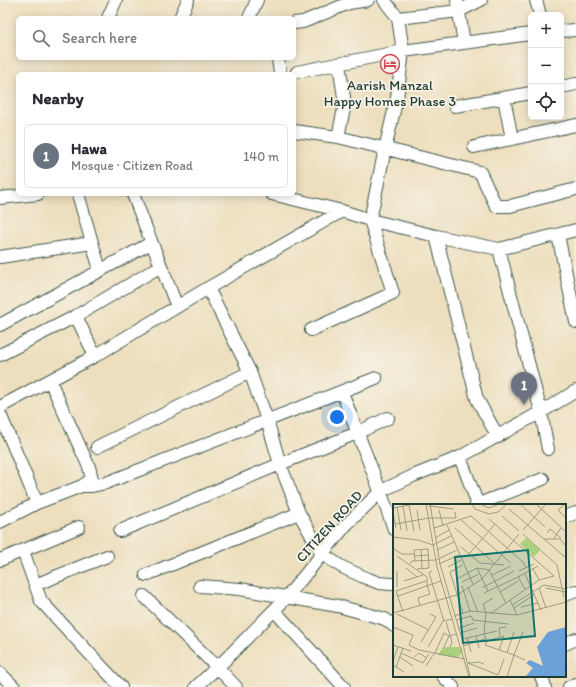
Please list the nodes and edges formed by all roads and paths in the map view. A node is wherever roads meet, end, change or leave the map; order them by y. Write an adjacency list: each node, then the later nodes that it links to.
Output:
1 (116, 0): 10 (street)
2 (188, 0): 11 (street)
3 (257, 0): 12 (street)
4 (368, 0): 14 (street)
5 (384, 0): 13 (street)
6 (481, 0): 8 (street)
7 (536, 0): 9 (street)
8 (458, 6): 13 (street); 18 (street)
9 (539, 12)
10 (109, 16)
11 (181, 16)
12 (250, 16)
13 (398, 18): 19 (street)
14 (296, 23)
15 (576, 30): 16 (street)
16 (564, 31)
17 (528, 34): 18 (street)
18 (464, 43): 19 (street)
19 (403, 51): 21 (street); 34 (street)
20 (278, 60): 22 (street)
21 (339, 64): 23 (street); 31 (street)
22 (280, 72)
23 (297, 72)
24 (576, 84): 25 (street)
25 (564, 86)
26 (528, 94): 27 (street)
27 (504, 98): 28 (street); 32 (street)
28 (455, 106)
29 (576, 125): 32 (street)
30 (296, 131): 31 (street)
31 (338, 137): 34 (street)
32 (512, 138): 33 (street)
33 (474, 147)
34 (385, 149): 35 (street); 42 (street)
35 (576, 189)
36 (19, 196): 40 (street)
37 (79, 196): 46 (street)
38 (134, 196): 47 (street)
39 (280, 196): 41 (street)
40 (0, 198)
41 (342, 211): 42 (street); 52 (street)
42 (370, 220): 45 (street); 57 (street)
43 (576, 230): 44 (street)
44 (558, 235): 48 (street); 55 (street)
45 (436, 236): 48 (street); 71 (street)
46 (92, 243): 49 (street); 51 (street)
47 (151, 243): 50 (street); 51 (street)
48 (499, 249): 66 (street)
49 (0, 257)
50 (161, 266): 53 (street); 54 (street)
51 (100, 270): 56 (street)
52 (208, 288): 53 (street); 60 (street)
53 (177, 308): 59 (street)
54 (76, 316): 58 (street); 59 (street)
55 (576, 322)
56 (0, 325)
57 (311, 330)
58 (0, 355)
59 (95, 356): 62 (street)
60 (250, 372): 69 (street); 72 (street)
61 (376, 378): 64 (street)
62 (50, 381): 65 (street); 77 (street)
63 (576, 391): 66 (street, CITIZEN ROAD)
64 (342, 392): 69 (street); 70 (street)
65 (0, 407)
66 (541, 412): 71 (street, CITIZEN ROAD); 73 (street)
67 (0, 414): 79 (street)
68 (388, 418): 70 (street)
69 (267, 420): 75 (street); 77 (street)
70 (357, 433): 75 (street); 78 (street)
71 (498, 437): 74 (street, CITIZEN ROAD)
72 (97, 447)
73 (548, 449)
74 (460, 457): 78 (street, CITIZEN ROAD); 80 (street)
75 (280, 464): 83 (street); 88 (street)
76 (543, 479): 81 (street)
77 (82, 486): 79 (street)
78 (381, 491): 86 (street); 90 (street, CITIZEN ROAD)
79 (37, 504): 85 (street)
80 (477, 504)
81 (480, 504)
82 (576, 513): 84 (street)
83 (299, 514): 90 (street); 93 (street)
84 (566, 517)
85 (0, 522)
86 (393, 525)
87 (79, 527): 89 (street)
88 (120, 531)
89 (22, 551): 92 (street); 95 (street)
90 (322, 554): 94 (street); 100 (street, CITIZEN ROAD)
91 (108, 556): 95 (street)
92 (0, 560)
93 (146, 575)
94 (393, 584)
95 (35, 585): 111 (street)
96 (200, 586): 100 (street)
97 (576, 591): 98 (street)
98 (566, 595)
99 (144, 596): 105 (street)
100 (286, 598): 101 (street, CITIZEN ROAD); 102 (street)
101 (274, 610): 105 (street, CITIZEN ROAD); 114 (street)
102 (393, 625)
103 (576, 639): 104 (street)
104 (566, 644)
105 (217, 667): 112 (street, CITIZEN ROAD); 113 (street)
106 (0, 673): 110 (street)
107 (444, 677): 115 (street)
108 (541, 677): 116 (street)
109 (576, 684): 117 (street)
110 (14, 687)
111 (122, 687)
112 (196, 687)
113 (236, 687)
114 (344, 687)
115 (453, 687)
116 (545, 687)
117 (569, 687)

